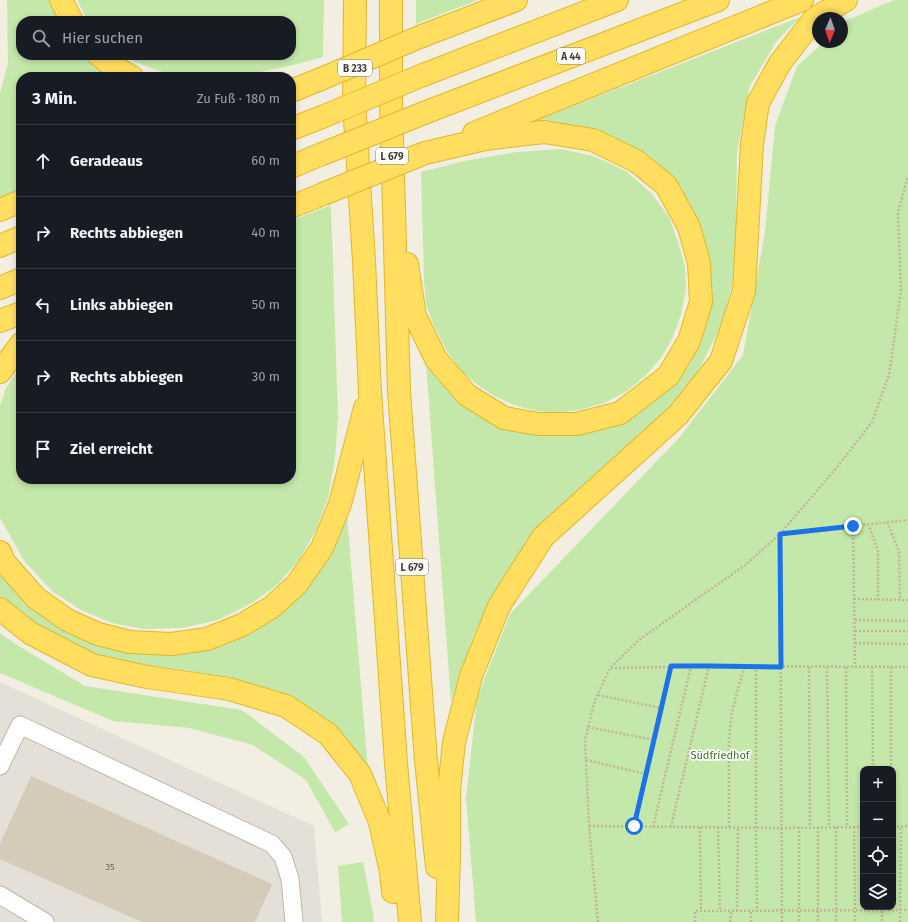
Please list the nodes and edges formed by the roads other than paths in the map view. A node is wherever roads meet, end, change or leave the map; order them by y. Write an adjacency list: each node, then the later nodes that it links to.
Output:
1 (61, 0): 9 (highway)
2 (391, 0): 20 (highway, L 679)
3 (516, 0): 12 (highway, bridge)
4 (617, 0): 14 (highway, bridge)
5 (718, 0): 16 (highway, A 44, bridge)
6 (802, 0): 15 (highway)
7 (846, 0): 39 (highway)
8 (354, 4): 13 (highway, B 233)
9 (69, 16)
10 (106, 60): 11 (highway)
11 (123, 72)
12 (296, 88)
13 (356, 122): 29 (highway, L 679)
14 (296, 127)
15 (425, 153): 18 (highway, bridge); 20 (highway)
16 (296, 164)
17 (16, 203): 19 (highway)
18 (296, 205)
19 (0, 210)
20 (394, 211): 38 (highway, L 679)
21 (16, 239): 22 (highway)
22 (0, 246)
23 (16, 281): 24 (highway)
24 (0, 288)
25 (16, 315): 26 (highway)
26 (0, 321)
27 (16, 351): 28 (highway)
28 (0, 372)
29 (370, 392): 30 (highway); 37 (highway, L 679)
30 (0, 552)
31 (0, 609): 36 (highway)
32 (0, 766): 35 (lane)
33 (0, 895): 34 (lane)
34 (45, 922)
35 (294, 922)
36 (396, 922)
37 (410, 922)
38 (442, 922)
39 (447, 922)

